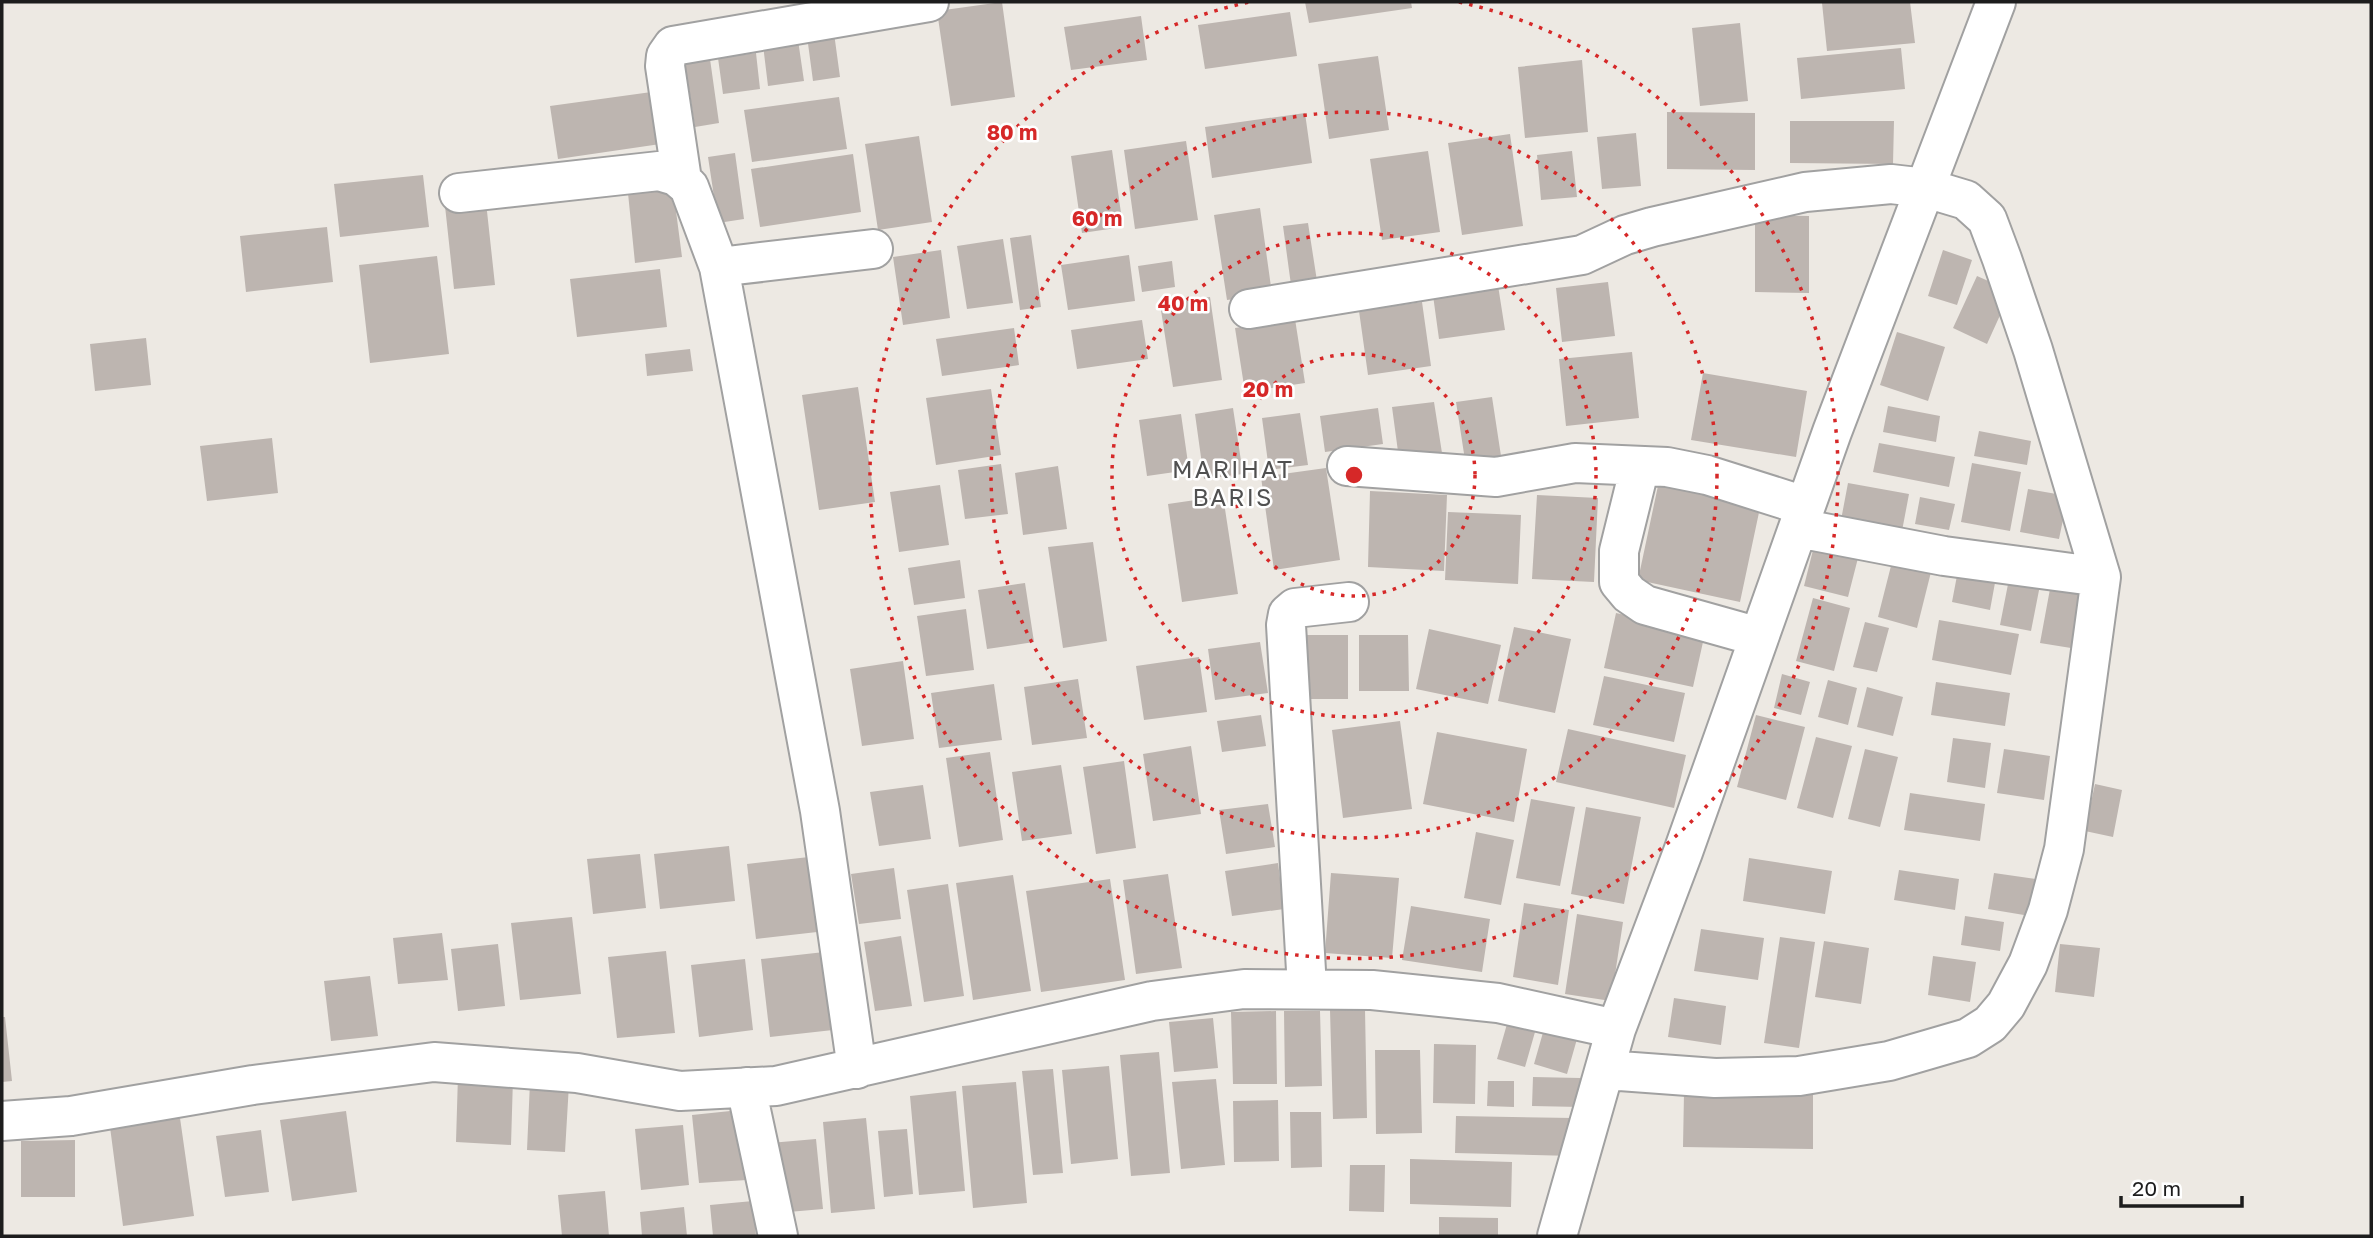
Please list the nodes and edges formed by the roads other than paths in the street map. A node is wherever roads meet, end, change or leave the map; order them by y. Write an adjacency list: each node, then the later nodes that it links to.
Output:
1 (929, 2): 3 (street)
2 (1996, 2): 4 (street)
3 (682, 180): 5 (street); 7 (street)
4 (1926, 188): 8 (street); 11 (street); 12 (street)
5 (460, 193)
6 (873, 249): 7 (street)
7 (719, 267): 17 (street)
8 (1249, 309)
9 (1347, 466): 10 (street)
10 (1640, 466): 11 (street); 14 (street)
11 (1801, 517): 12 (street); 14 (street)
12 (2101, 577): 18 (street)
13 (1349, 602): 15 (street)
14 (1759, 637): 16 (street)
15 (1307, 988): 16 (street); 17 (street)
16 (1616, 1029): 18 (street)
17 (857, 1069): 19 (street)
18 (1606, 1070): 22 (street)
19 (746, 1087): 20 (street); 21 (street)
20 (2, 1121)
21 (778, 1236)
22 (1557, 1236)

